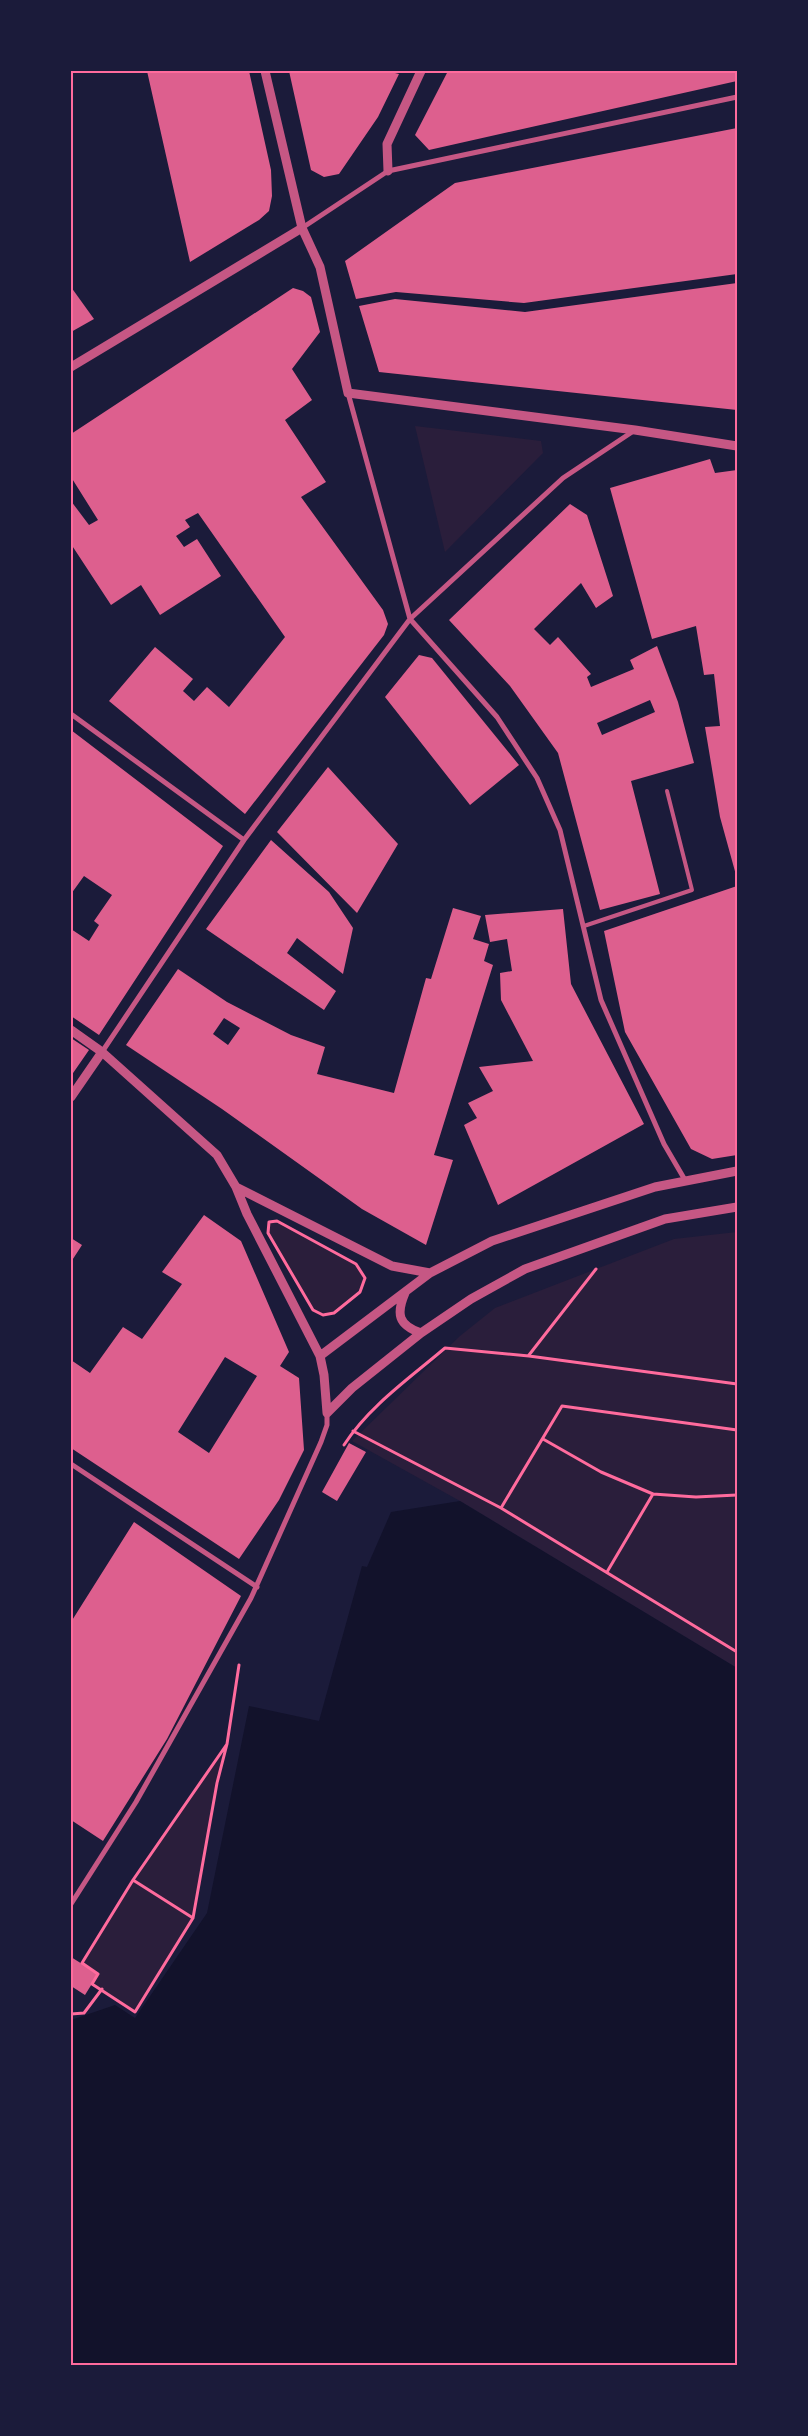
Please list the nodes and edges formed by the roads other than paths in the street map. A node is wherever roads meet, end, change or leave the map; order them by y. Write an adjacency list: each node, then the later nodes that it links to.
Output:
1 (265, 71): 5 (street)
2 (421, 71): 4 (street)
3 (737, 97): 4 (street)
4 (388, 171): 5 (street)
5 (302, 228): 6 (street); 7 (street)
6 (71, 367)
7 (348, 393): 8 (street); 10 (street)
8 (635, 430): 9 (street); 10 (street)
9 (737, 446)
10 (410, 619): 13 (street); 14 (street)
11 (71, 714): 13 (street)
12 (667, 791): 14 (lane)
13 (244, 840): 16 (street)
14 (584, 926): 19 (street)
15 (71, 1030): 16 (street)
16 (102, 1052): 17 (street); 20 (street)
17 (71, 1097)
18 (737, 1171): 19 (street)
19 (685, 1180): 22 (street)
20 (236, 1187): 22 (street); 25 (street)
21 (737, 1207): 24 (street)
22 (430, 1273): 23 (street)
23 (406, 1290): 24 (street); 25 (street)
24 (420, 1333): 26 (street)
25 (320, 1356): 26 (street)
26 (327, 1413): 28 (street)
27 (71, 1464): 28 (street)
28 (257, 1587): 29 (street)
29 (71, 1904)

